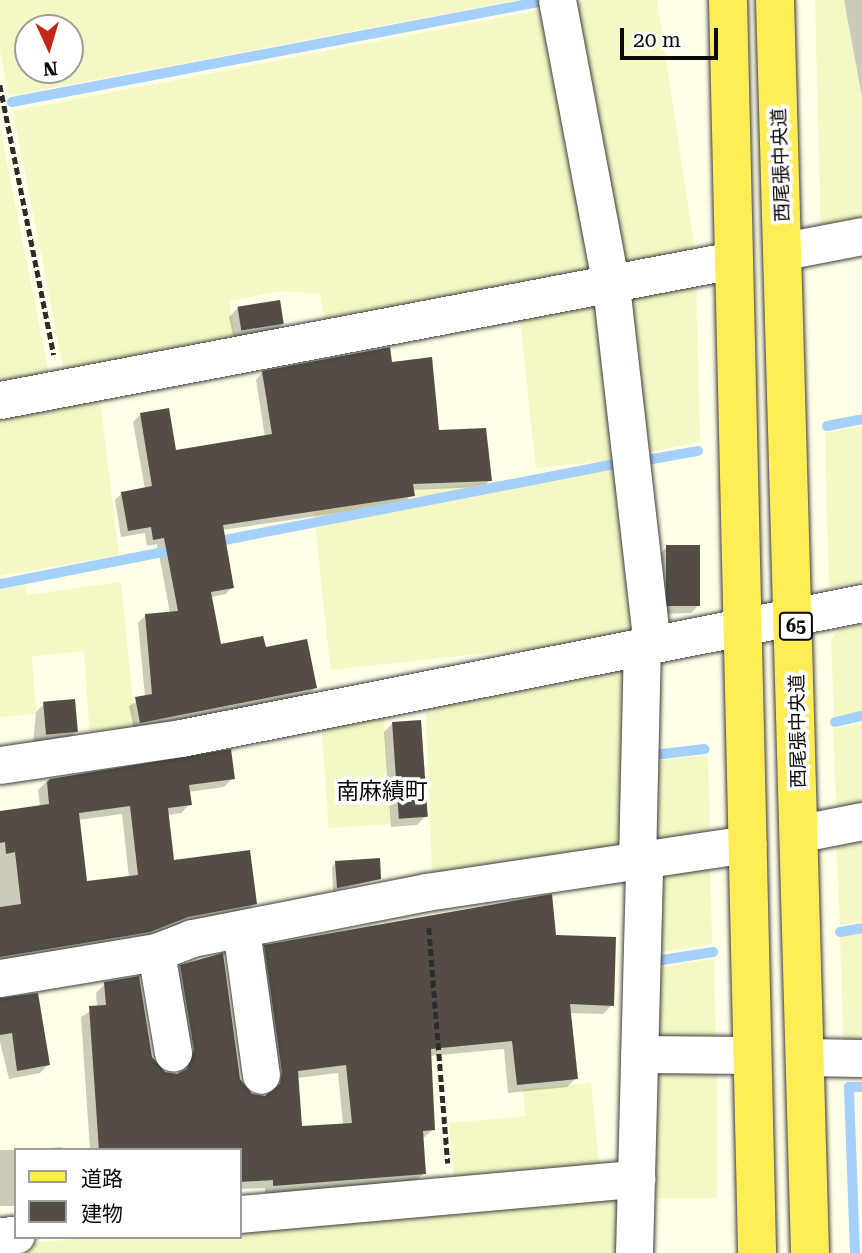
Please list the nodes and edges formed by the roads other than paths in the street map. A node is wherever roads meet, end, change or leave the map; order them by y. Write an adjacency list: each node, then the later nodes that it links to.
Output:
1 (557, 0): 7 (street)
2 (728, 0): 6 (main road)
3 (775, 0): 5 (main road, 西尾張中央道 / 65)
4 (862, 236): 5 (street)
5 (784, 251): 10 (main road, 西尾張中央道 / 65)
6 (733, 260): 7 (street); 11 (main road)
7 (611, 286): 8 (street); 12 (street)
8 (0, 400)
9 (862, 603): 10 (street)
10 (796, 616): 11 (street); 15 (main road, 西尾張中央道 / 65)
11 (741, 626): 12 (street); 16 (main road)
12 (647, 645): 13 (street); 17 (street)
13 (0, 765)
14 (862, 821): 15 (street)
15 (801, 833): 24 (main road, 西尾張中央道 / 65)
16 (747, 844): 17 (street); 23 (main road)
17 (640, 862): 18 (street); 22 (street)
18 (241, 929): 19 (street); 26 (street)
19 (156, 952): 20 (street); 21 (street)
20 (0, 978)
21 (173, 1053)
22 (639, 1054): 23 (street); 27 (street)
23 (752, 1055): 30 (main road)
24 (805, 1057): 25 (street); 31 (main road, 西尾張中央道 / 65)
25 (862, 1058)
26 (261, 1075)
27 (636, 1178): 28 (street); 29 (street)
28 (242, 1214)
29 (634, 1253)
30 (757, 1253)
31 (810, 1253)

